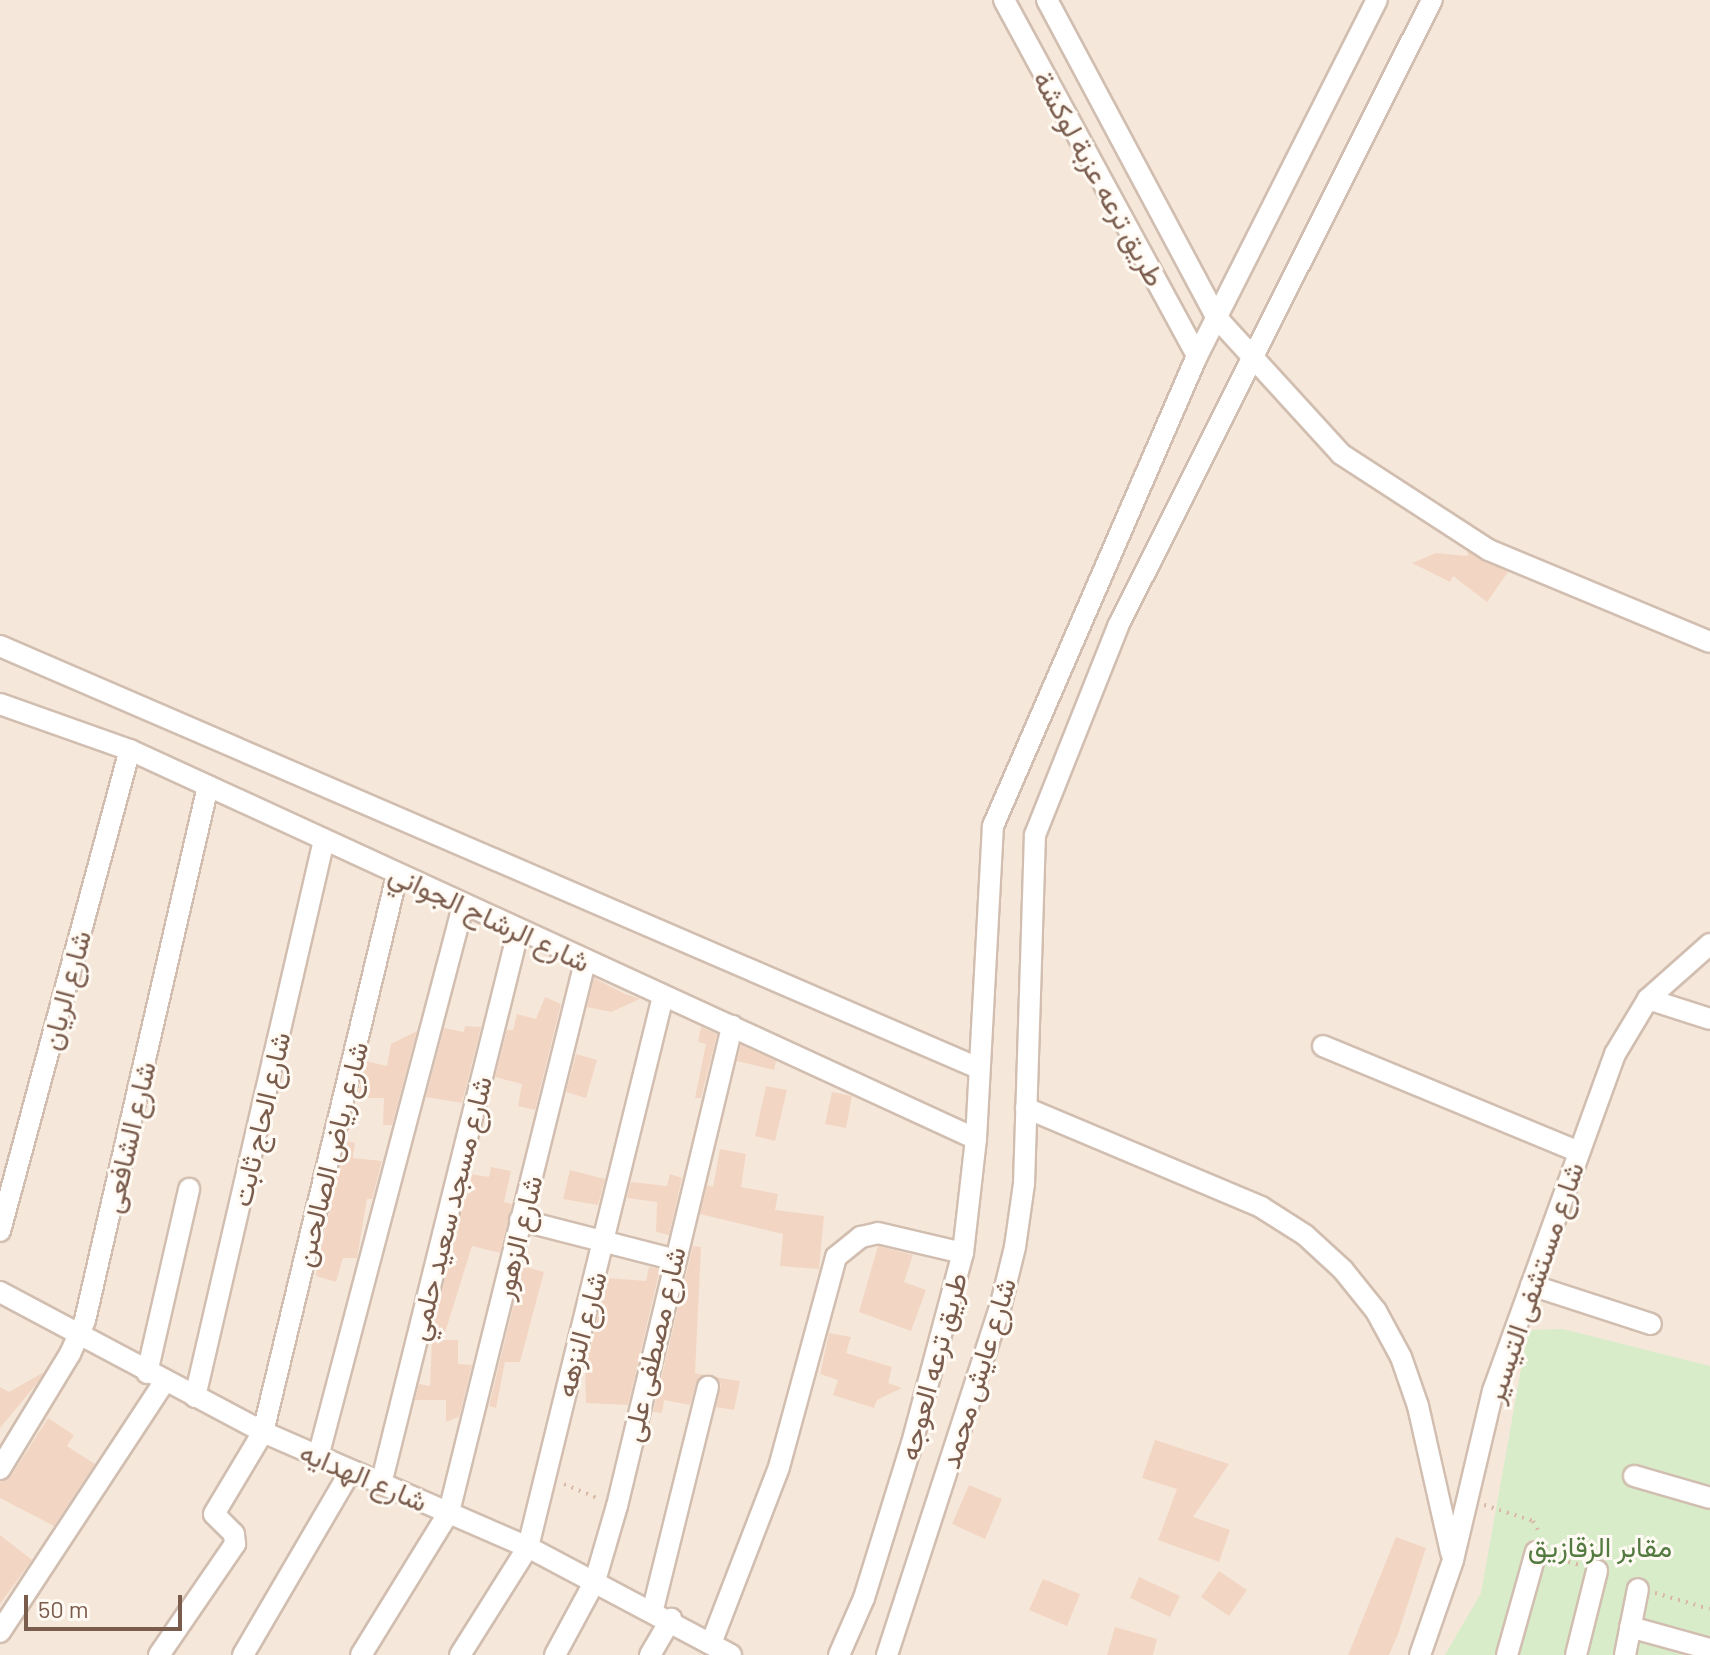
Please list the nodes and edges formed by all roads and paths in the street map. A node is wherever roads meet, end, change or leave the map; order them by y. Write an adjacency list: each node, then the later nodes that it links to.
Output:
1 (1004, 0): 6 (street, طريق ترعه عزبة لوكشة)
2 (1047, 0): 5 (street, طريق ترعه عزبة لوكشة)
3 (1377, 0): 5 (street, طريق ترعه العوجه)
4 (1432, 0): 7 (street, شارع عايش محمد)
5 (1216, 317): 6 (street, طريق ترعه العوجه); 7 (street, طريق ترعه عزبة لوكشة)
6 (1197, 356): 24 (street, طريق ترعه العوجه)
7 (1252, 356): 8 (street, طريق ترعه عزبة لوكشة); 25 (street, شارع عايش محمد)
8 (1710, 642)
9 (0, 646): 24 (street, شارع الرشاح الجواني)
10 (0, 704): 11 (street, شارع الرشاح الجواني)
11 (130, 750): 12 (street, شارع الرشاح الجواني); 30 (street, شارع الريان)
12 (208, 786): 13 (street, شارع الرشاح الجواني); 37 (street, شارع الشافعى)
13 (324, 840): 14 (street, شارع الرشاح الجواني); 40 (street, شارع الحاج ثابت)
14 (397, 875): 15 (street, شارع الرشاح الجواني); 41 (street, شارع رياض الصالحىن)
15 (463, 906): 16 (street, شارع الرشاح الجواني); 42 (street)
16 (518, 932): 18 (street, شارع الرشاح الجواني); 47 (street, شارع مسجد سعيد حلمي)
17 (1710, 944): 20 (street, شارع مستشفى التيسير)
18 (585, 962): 19 (street, شارع الرشاح الجواني); 29 (street, شارع الزهور)
19 (663, 996): 22 (street, شارع الرشاح الجواني); 31 (street, شارع النزهه)
20 (1648, 999): 21 (street); 27 (street, شارع مستشفى التيسير)
21 (1710, 1019)
22 (732, 1026): 26 (street, شارع الرشاح الجواني); 33 (street, شارع مصطفى على)
23 (1323, 1046): 27 (street)
24 (978, 1068): 26 (street, طريق ترعه العوجه)
25 (1026, 1108): 54 (street); 72 (street, شارع عايش محمد)
26 (976, 1139): 32 (street, طريق ترعه العوجه)
27 (1579, 1152): 34 (street, شارع مستشفى التيسير)
28 (189, 1189): 38 (street)
29 (520, 1220): 31 (street); 51 (street, شارع الزهور)
30 (0, 1231)
31 (605, 1241): 33 (street); 45 (street, شارع النزهه)
32 (963, 1253): 62 (street); 71 (street, طريق ترعه العوجه)
33 (672, 1259): 50 (street, شارع مصطفى على)
34 (1531, 1285): 36 (street); 49 (street, شارع مستشفى التيسير)
35 (1, 1296): 37 (street, شارع الهدايه)
36 (1651, 1324)
37 (79, 1337): 38 (street, شارع الهدايه); 43 (street, شارع الشافعى)
38 (156, 1377): 40 (street, شارع الهدايه); 61 (street)
39 (708, 1387): 59 (street)
40 (195, 1397): 41 (street, شارع الهدايه)
41 (263, 1432): 42 (street, شارع الهدايه); 64 (street, شارع رياض الصالحىن)
42 (318, 1457): 44 (street, شارع الهدايه)
43 (0, 1469)
44 (350, 1472): 47 (street, شارع الهدايه); 65 (street)
45 (544, 1475): 50 (path); 52 (street, شارع النزهه)
46 (1634, 1476): 48 (street)
47 (381, 1484): 51 (street, شارع الهدايه)
48 (1710, 1498)
49 (1468, 1500): 53 (path); 54 (street, شارع مستشفى التيسير)
50 (617, 1506): 56 (street, شارع مصطفى على)
51 (449, 1512): 52 (street, شارع الهدايه); 66 (street, شارع الزهور)
52 (528, 1547): 56 (street, شارع الهدايه); 67 (street, شارع النزهه)
53 (1536, 1552): 55 (path); 74 (street)
54 (1453, 1560): 73 (street, شارع مستشفى التيسير)
55 (1597, 1571): 75 (street)
56 (595, 1581): 59 (street, شارع الهدايه); 68 (street, شارع مصطفى على)
57 (1638, 1589): 58 (path); 60 (street)
58 (1710, 1609)
59 (662, 1614): 62 (street, شارع الهدايه); 69 (street)
60 (1630, 1627): 63 (street); 76 (street)
61 (0, 1632)
62 (712, 1641): 70 (street, شارع الهدايه)
63 (1710, 1649)
64 (159, 1655)
65 (243, 1655)
66 (361, 1655)
67 (460, 1655)
68 (555, 1655)
69 (650, 1655)
70 (731, 1655)
71 (839, 1655)
72 (887, 1655)
73 (1420, 1655)
74 (1507, 1655)
75 (1576, 1655)
76 (1625, 1655)

